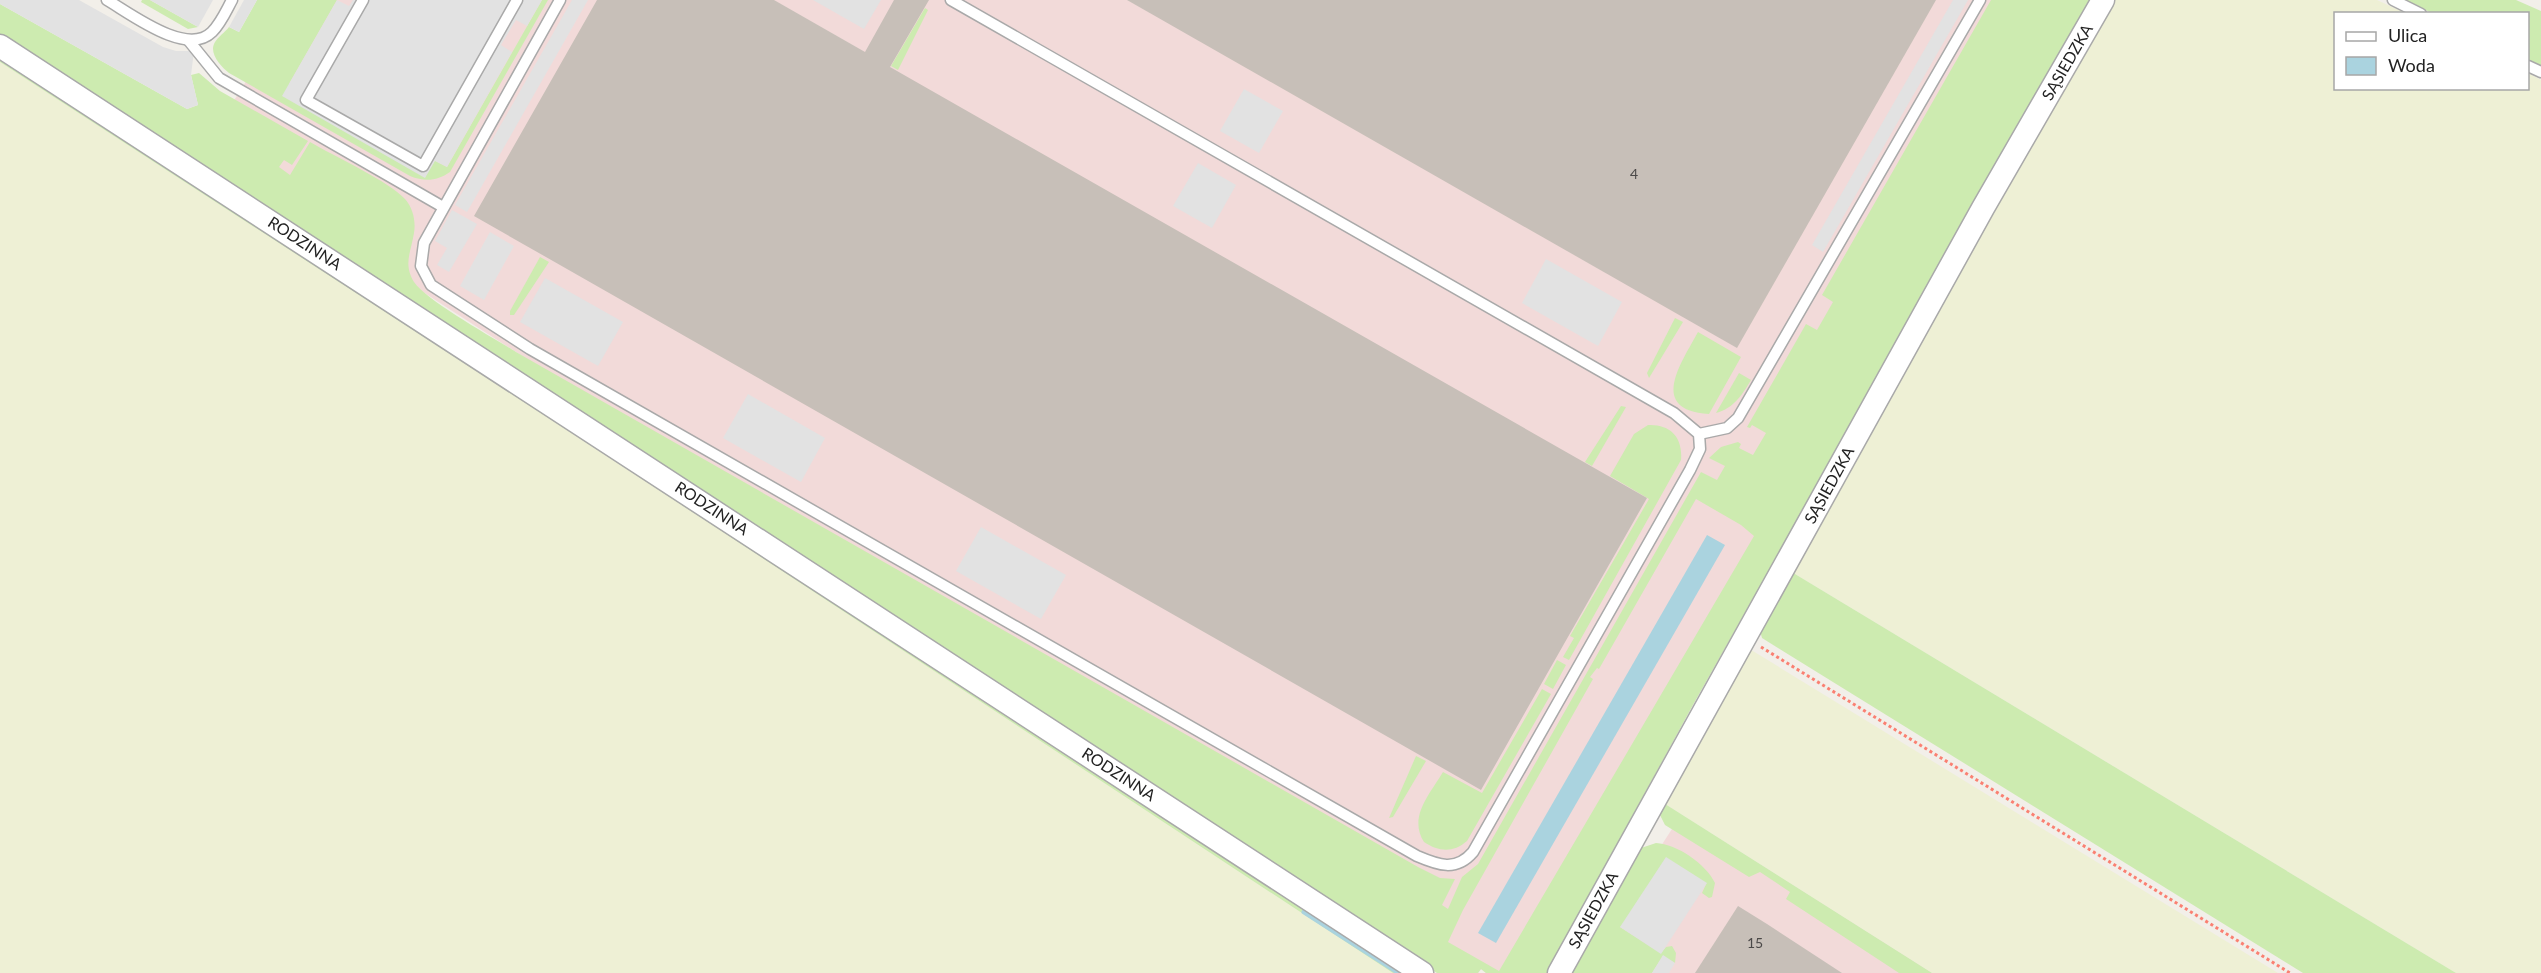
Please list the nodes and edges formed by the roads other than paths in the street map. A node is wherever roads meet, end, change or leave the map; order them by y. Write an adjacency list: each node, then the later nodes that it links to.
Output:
1 (107, 0): 11 (lane)
2 (232, 0): 11 (lane)
3 (363, 0): 4 (lane)
4 (517, 0)
5 (560, 0): 13 (lane)
6 (951, 0): 14 (lane)
7 (1980, 0): 14 (lane)
8 (2103, 0): 16 (street, SĄSIEDZKA)
9 (2393, 0): 10 (lane)
10 (2417, 12)
11 (189, 41): 13 (lane)
12 (0, 46): 15 (street, RODZINNA)
13 (443, 207): 14 (lane)
14 (1699, 434)
15 (1422, 973)
16 (1559, 973)

